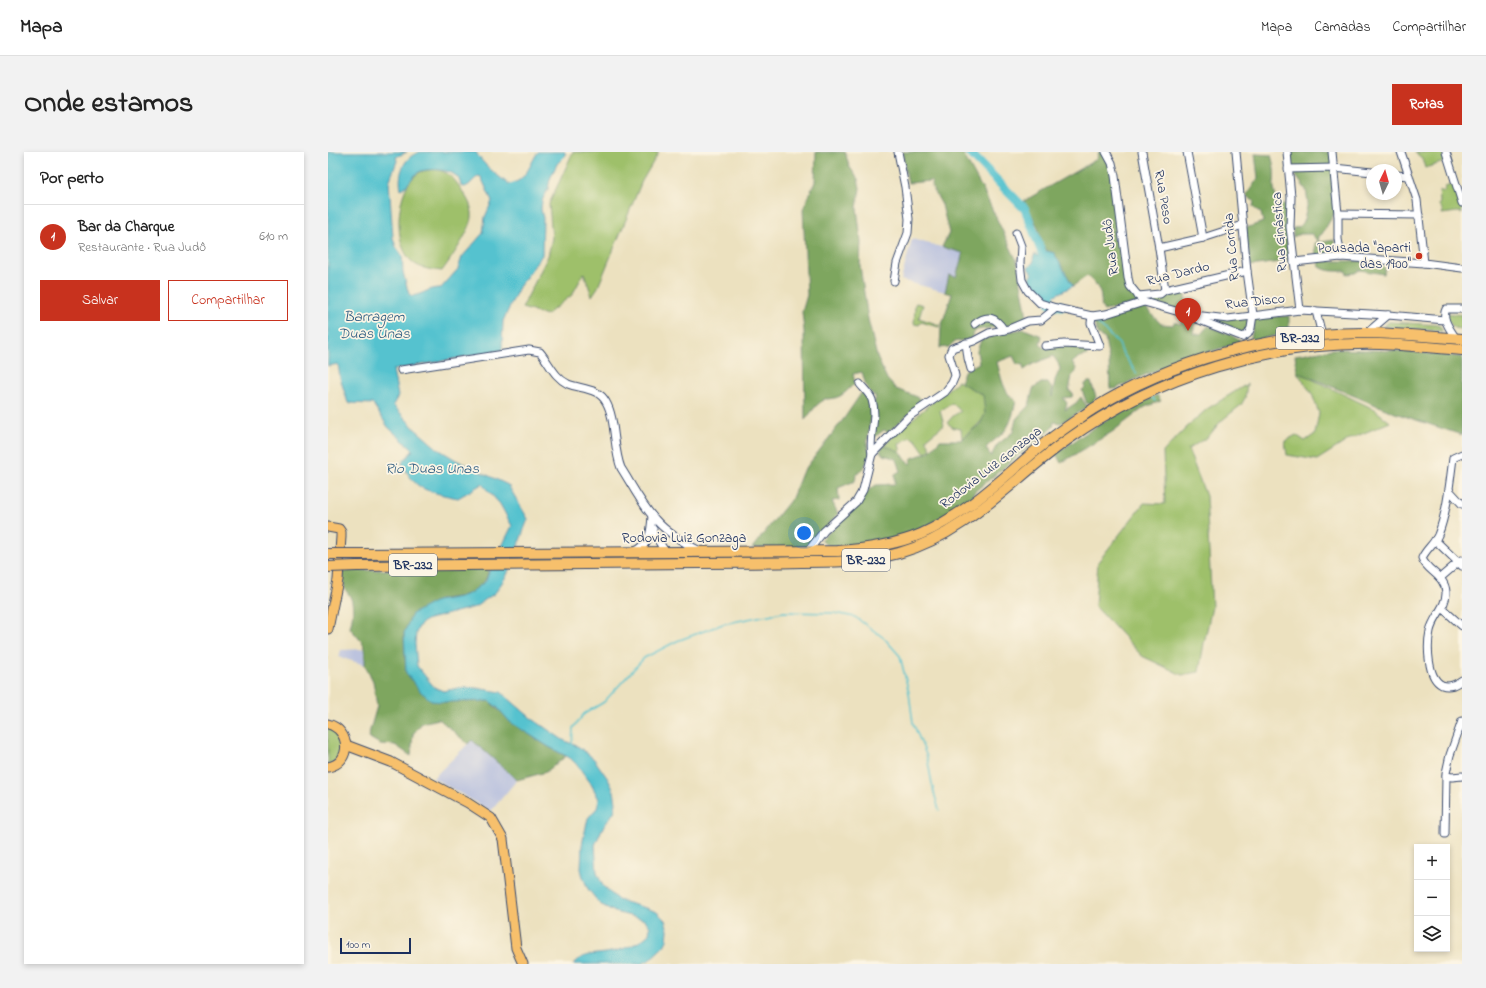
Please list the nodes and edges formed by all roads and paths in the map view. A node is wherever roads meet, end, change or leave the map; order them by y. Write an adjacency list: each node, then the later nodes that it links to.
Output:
1 (898, 152): 27 (street)
2 (1106, 152): 29 (street, Rua Judô)
3 (1142, 152): 21 (street, Rua Peso)
4 (1187, 152): 20 (street)
5 (1236, 152): 18 (street, Rua Corrida)
6 (1287, 152): 11 (street, Rua Ginástica)
7 (1332, 152): 10 (street)
8 (1401, 152): 14 (street)
9 (1446, 152): 15 (street)
10 (1334, 168): 11 (street); 12 (street); 16 (street)
11 (1288, 169): 23 (street, Rua Ginástica)
12 (1366, 171)
13 (1402, 175): 14 (street)
14 (1409, 176): 17 (street)
15 (1462, 203)
16 (1338, 214): 17 (street); 22 (street)
17 (1419, 215): 24 (street)
18 (1243, 225): 20 (street, Rua Peso); 26 (street, Rua Corrida)
19 (1016, 233): 31 (street)
20 (1203, 238): 21 (street, Rua Peso)
21 (1159, 248): 28 (street, Rua Peso)
22 (1341, 257): 23 (street); 24 (street)
23 (1294, 262): 33 (street, Rua Ginástica)
24 (1424, 263): 25 (street)
25 (1462, 268)
26 (1247, 271): 28 (street, Rua Dardo); 36 (street, Rua Corrida)
27 (894, 281)
28 (1165, 290): 29 (street, Rua Dardo)
29 (1138, 296): 30 (street, Rua Judô)
30 (1144, 302): 35 (street, Rua Judô); 38 (street)
31 (1056, 308): 38 (street); 41 (street)
32 (1462, 309): 39 (street)
33 (1300, 310): 34 (street, Rua Disco); 36 (street, Rua Disco)
34 (1316, 311): 37 (street, Rua Disco); 43 (street)
35 (1190, 315): 36 (street, Rua Disco); 44 (street, Rua Judô)
36 (1252, 315): 44 (street, Rua Corrida)
37 (1388, 315): 39 (street, Rua Disco); 42 (street)
38 (1092, 316): 47 (street)
39 (1445, 320): 45 (street)
40 (975, 324): 41 (street)
41 (1004, 330): 46 (street)
42 (1367, 333): 43 (highway, Rodovia Luiz Gonzaga / BR-232); 45 (highway, Rodovia Luiz Gonzaga / BR-232)
43 (1322, 335): 48 (highway, Rodovia Luiz Gonzaga / BR-232)
44 (1243, 337): 48 (street)
45 (1459, 339)
46 (966, 343): 50 (street); 53 (street)
47 (1045, 346)
48 (1245, 348): 62 (highway, Rodovia Luiz Gonzaga / BR-232)
49 (1462, 350): 67 (highway, Rodovia Luiz Gonzaga / BR-232)
50 (971, 368)
51 (401, 370): 57 (street)
52 (860, 384): 53 (street)
53 (872, 454): 62 (street)
54 (1462, 454): 55 (street)
55 (1449, 490): 56 (street); 61 (street)
56 (1462, 504)
57 (652, 516): 58 (street); 60 (street)
58 (658, 522): 60 (street); 63 (street)
59 (328, 527): 73 (main road)
60 (651, 530): 64 (street); 65 (street)
61 (1435, 540): 68 (street); 70 (street)
62 (808, 551): 63 (highway, Rodovia Luiz Gonzaga / BR-232)
63 (702, 552): 65 (highway, Rodovia Luiz Gonzaga / BR-232)
64 (632, 553): 65 (highway, Rodovia Luiz Gonzaga / BR-232); 67 (highway, Rodovia Luiz Gonzaga / BR-232)
65 (667, 553)
66 (328, 554): 67 (highway, Rodovia Luiz Gonzaga / BR-232, bridge)
67 (470, 559): 69 (highway, Rodovia Luiz Gonzaga / BR-232, bridge)
68 (1461, 562): 70 (street)
69 (328, 567)
70 (1440, 578): 71 (street)
71 (1442, 608): 72 (street); 74 (street)
72 (1462, 626)
73 (328, 629)
74 (1462, 680)
75 (1462, 721): 79 (street)
76 (328, 724): 77 (main road)
77 (346, 745): 78 (main road); 82 (main road)
78 (328, 767)
79 (1446, 774): 80 (street); 81 (street)
80 (1462, 776)
81 (1445, 834)
82 (522, 964)

